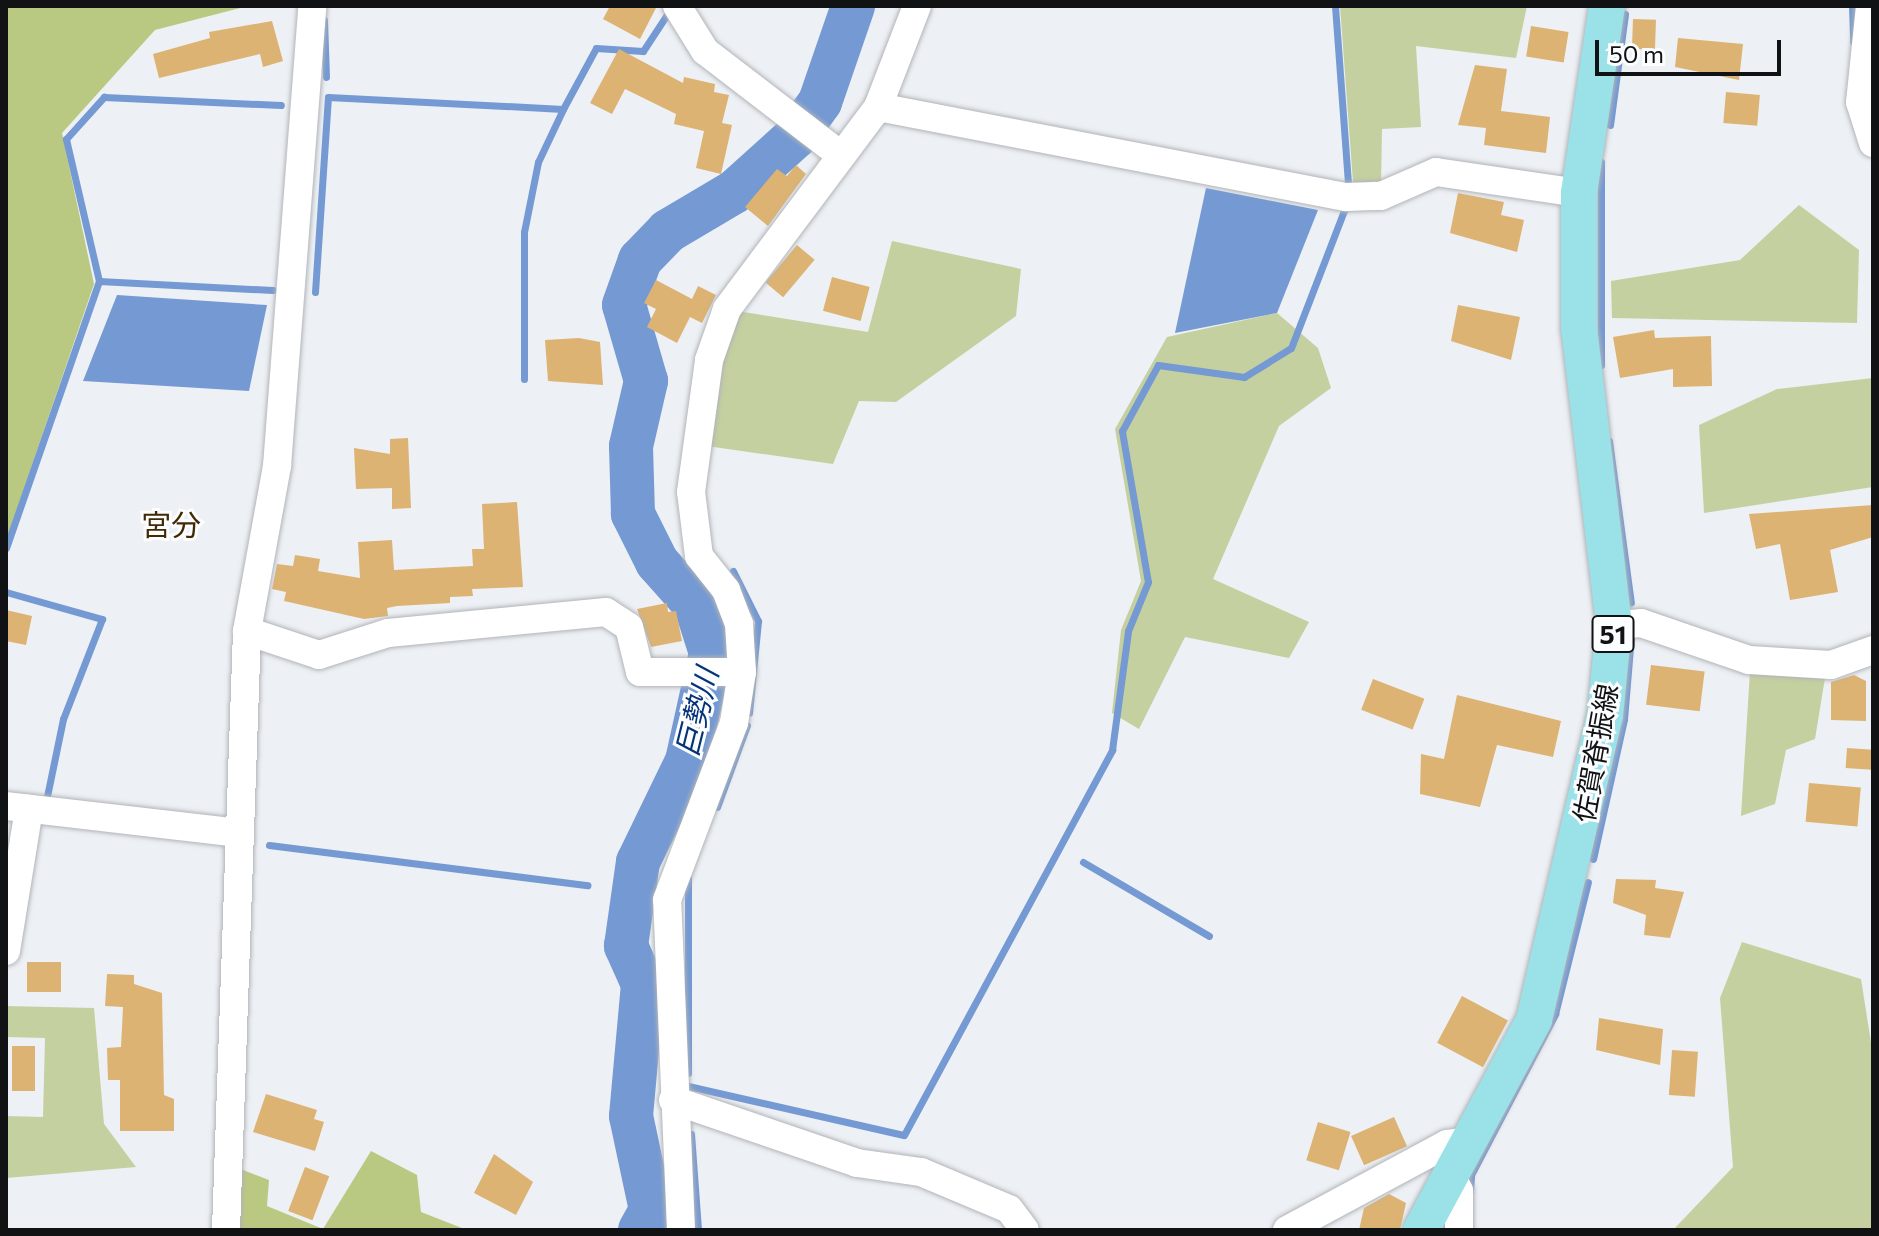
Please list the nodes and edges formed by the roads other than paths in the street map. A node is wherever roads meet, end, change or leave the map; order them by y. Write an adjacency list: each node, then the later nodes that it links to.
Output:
1 (312, 6): 11 (street)
2 (677, 6): 8 (street)
3 (917, 6): 6 (street)
4 (1607, 6): 9 (main road, 佐賀脊振線 / 51)
5 (1870, 6): 7 (street)
6 (878, 107): 8 (street); 9 (street)
7 (1873, 143)
8 (832, 149): 13 (street)
9 (1579, 193): 10 (main road, 佐賀脊振線 / 51)
10 (1614, 625): 12 (street); 18 (main road, 佐賀脊振線 / 51)
11 (247, 631): 13 (street); 15 (street)
12 (1873, 650)
13 (742, 672): 17 (street)
14 (17, 808): 15 (street); 16 (street)
15 (238, 833): 20 (street)
16 (6, 951)
17 (673, 1100): 21 (street); 22 (street)
18 (1469, 1141): 19 (main road, 佐賀脊振線 / 51); 23 (street)
19 (1451, 1175): 24 (main road, 佐賀脊振線 / 51); 25 (street)
20 (226, 1230)
21 (681, 1230)
22 (1025, 1230)
23 (1287, 1230)
24 (1421, 1230)
25 (1459, 1230)

